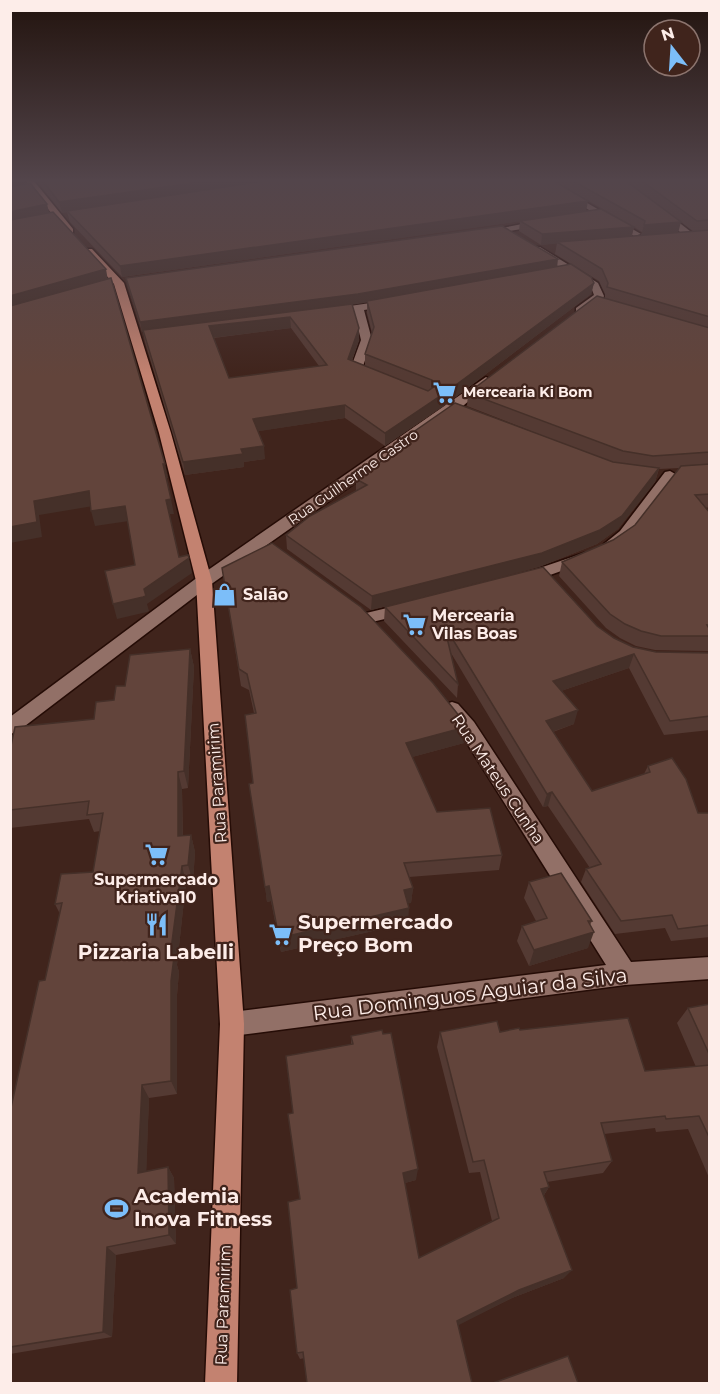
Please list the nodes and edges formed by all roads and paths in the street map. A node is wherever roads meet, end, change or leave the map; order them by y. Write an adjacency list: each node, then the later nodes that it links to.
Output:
1 (87, 246): 5 (main road, Rua Paramirim)
2 (552, 249): 3 (street)
3 (573, 270): 4 (street); 10 (street)
4 (550, 274)
5 (124, 283): 6 (street); 17 (main road, Rua Paramirim)
6 (107, 286)
7 (403, 301): 8 (street)
8 (358, 309): 9 (street); 12 (street)
9 (323, 313)
10 (565, 322)
11 (493, 376): 14 (street, Rua Guilherme Castro)
12 (387, 384)
13 (649, 476): 16 (street)
14 (261, 540): 15 (street); 17 (street, Rua Guilherme Castro)
15 (279, 553)
16 (545, 573): 18 (street); 19 (street)
17 (204, 581): 25 (street, Rua Guilherme Castro); 28 (main road, Rua Paramirim)
18 (512, 582)
19 (560, 591)
20 (423, 604): 22 (street)
21 (350, 605): 22 (street)
22 (368, 618): 23 (street)
23 (384, 635)
24 (439, 693): 27 (street, Rua Mateus Cunha)
25 (10, 727)
26 (710, 968): 27 (street, Rua Dominguos Aguiar da Silva)
27 (625, 974): 28 (street, Rua Dominguos Aguiar da Silva)
28 (232, 1024): 29 (main road, Rua Paramirim)
29 (221, 1383)

